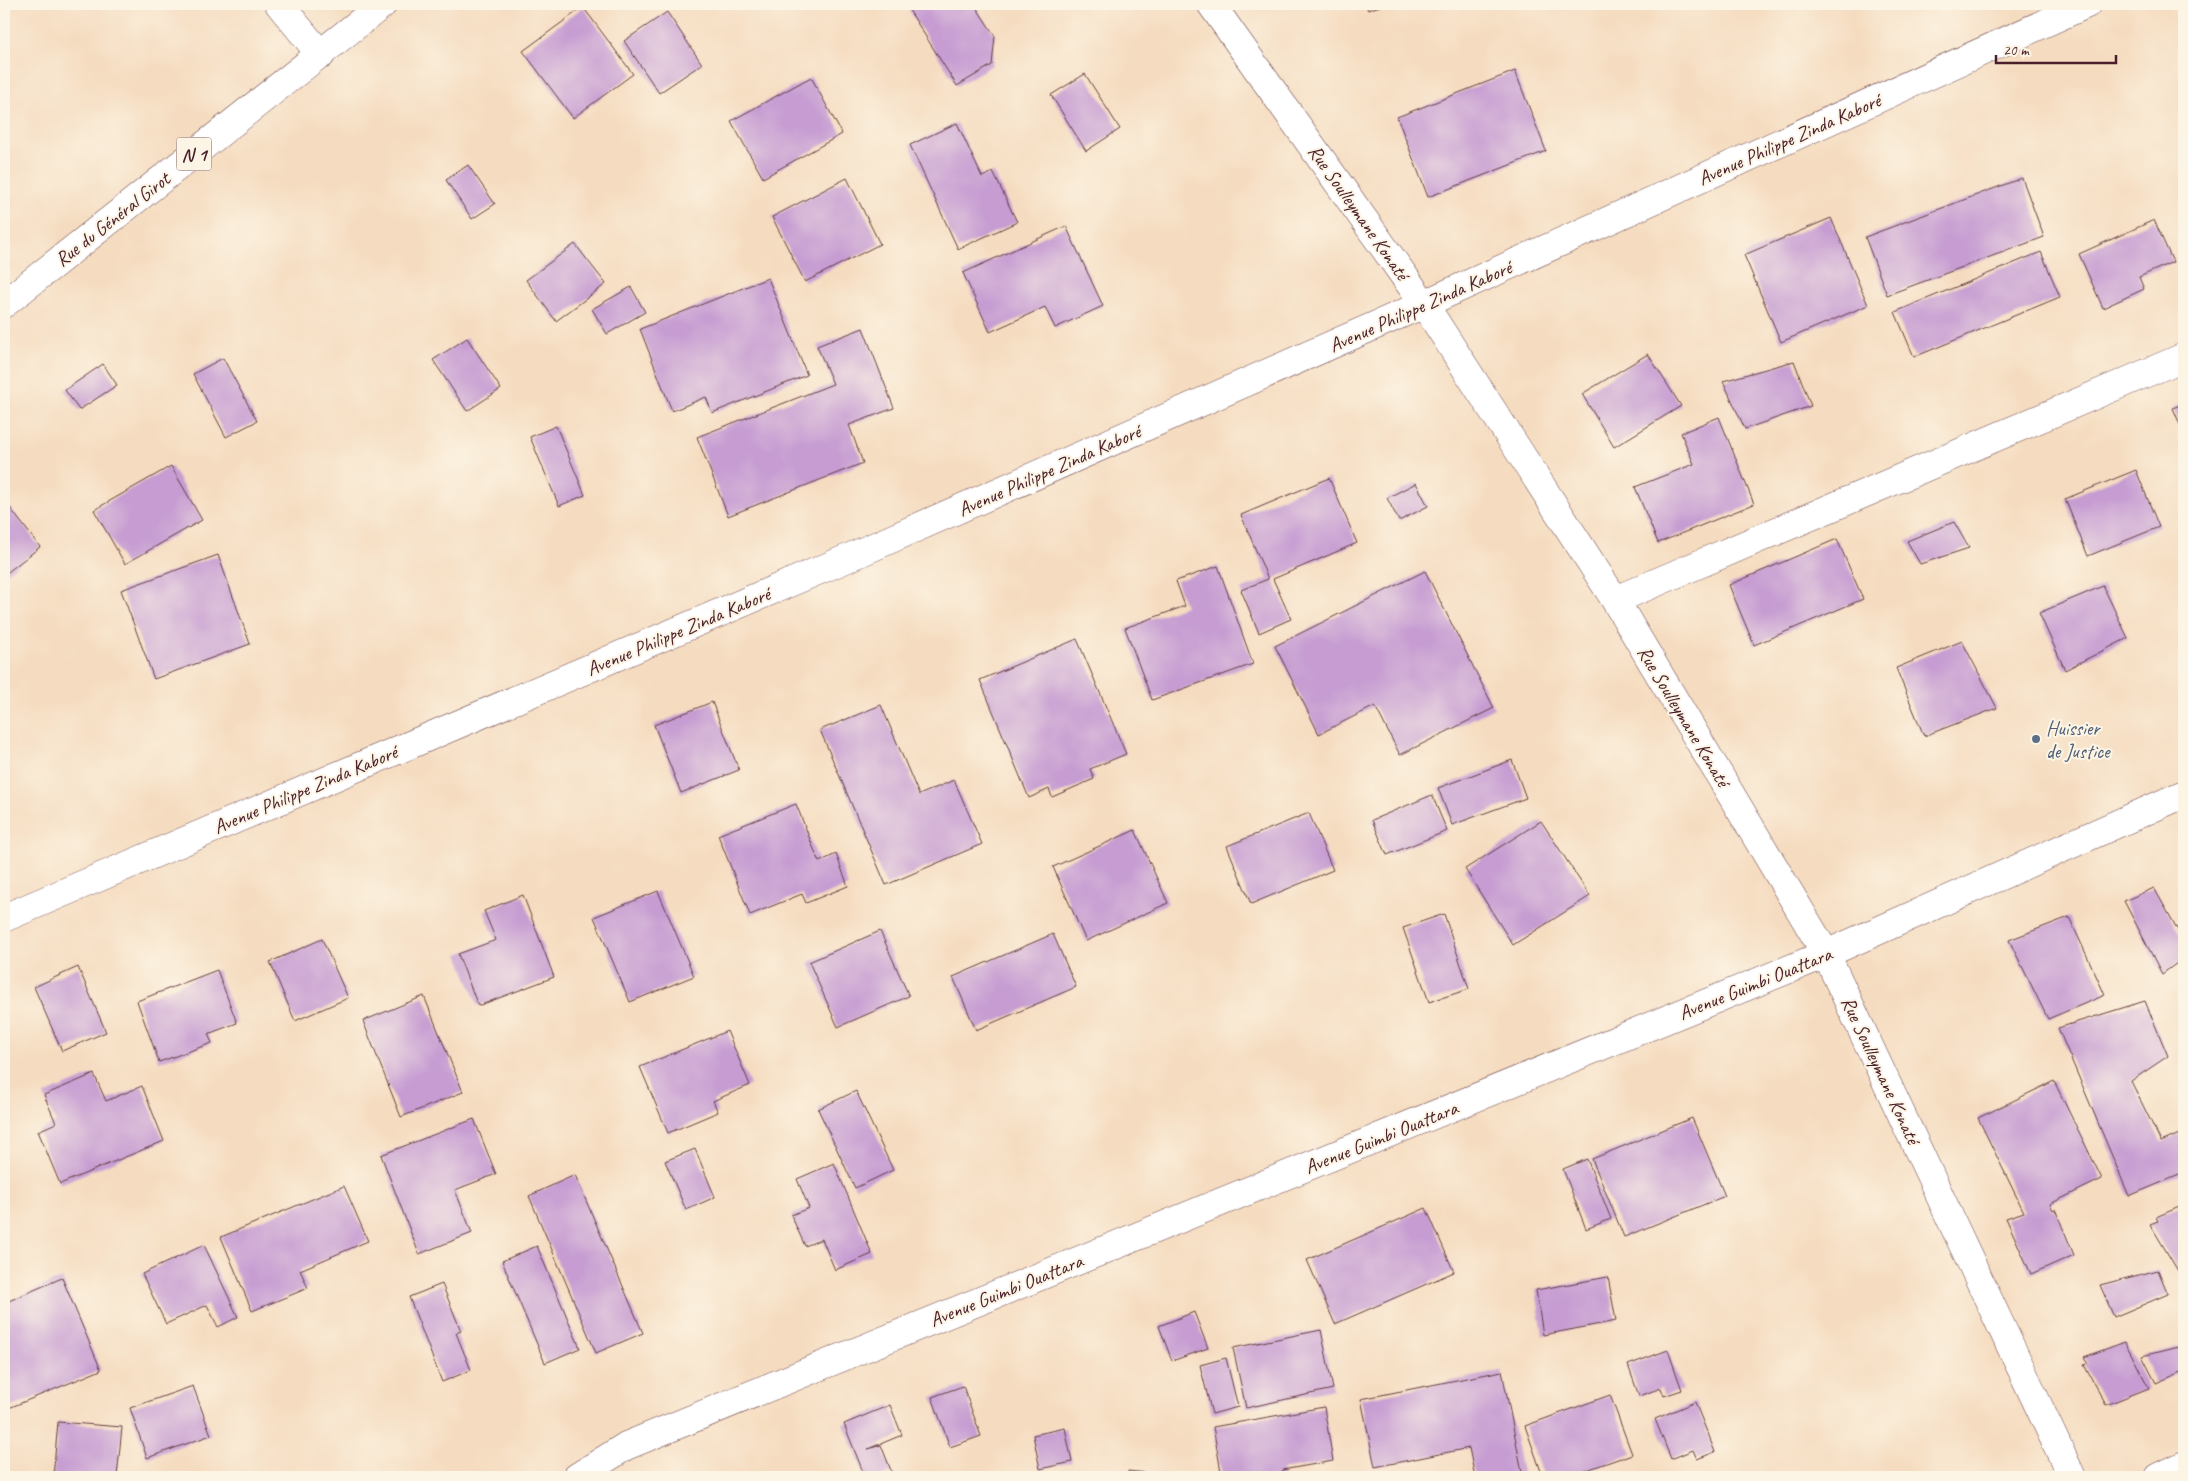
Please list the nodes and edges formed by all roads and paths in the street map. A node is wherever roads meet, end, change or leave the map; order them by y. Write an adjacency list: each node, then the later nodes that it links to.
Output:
1 (279, 4): 5 (main road)
2 (384, 4): 5 (main road, Rue du Général Girot / N 1)
3 (1211, 4): 7 (main road, Rue Soulleymane Konaté)
4 (2087, 4): 7 (main road, Avenue Philippe Zinda Kaboré)
5 (320, 55): 6 (main road, Rue du Général Girot / N 1)
6 (4, 304)
7 (1424, 304): 9 (main road, Rue Soulleymane Konaté); 11 (main road, Avenue Philippe Zinda Kaboré)
8 (2184, 357): 9 (main road)
9 (1615, 600): 12 (main road, Rue Soulleymane Konaté)
10 (2184, 794): 12 (main road, Avenue Guimbi Ouattara)
11 (4, 918)
12 (1826, 954): 14 (main road, Avenue Guimbi Ouattara); 15 (main road, Rue Soulleymane Konaté)
13 (2184, 1465): 16 (main road)
14 (577, 1477)
15 (2072, 1477)
16 (2160, 1477)

